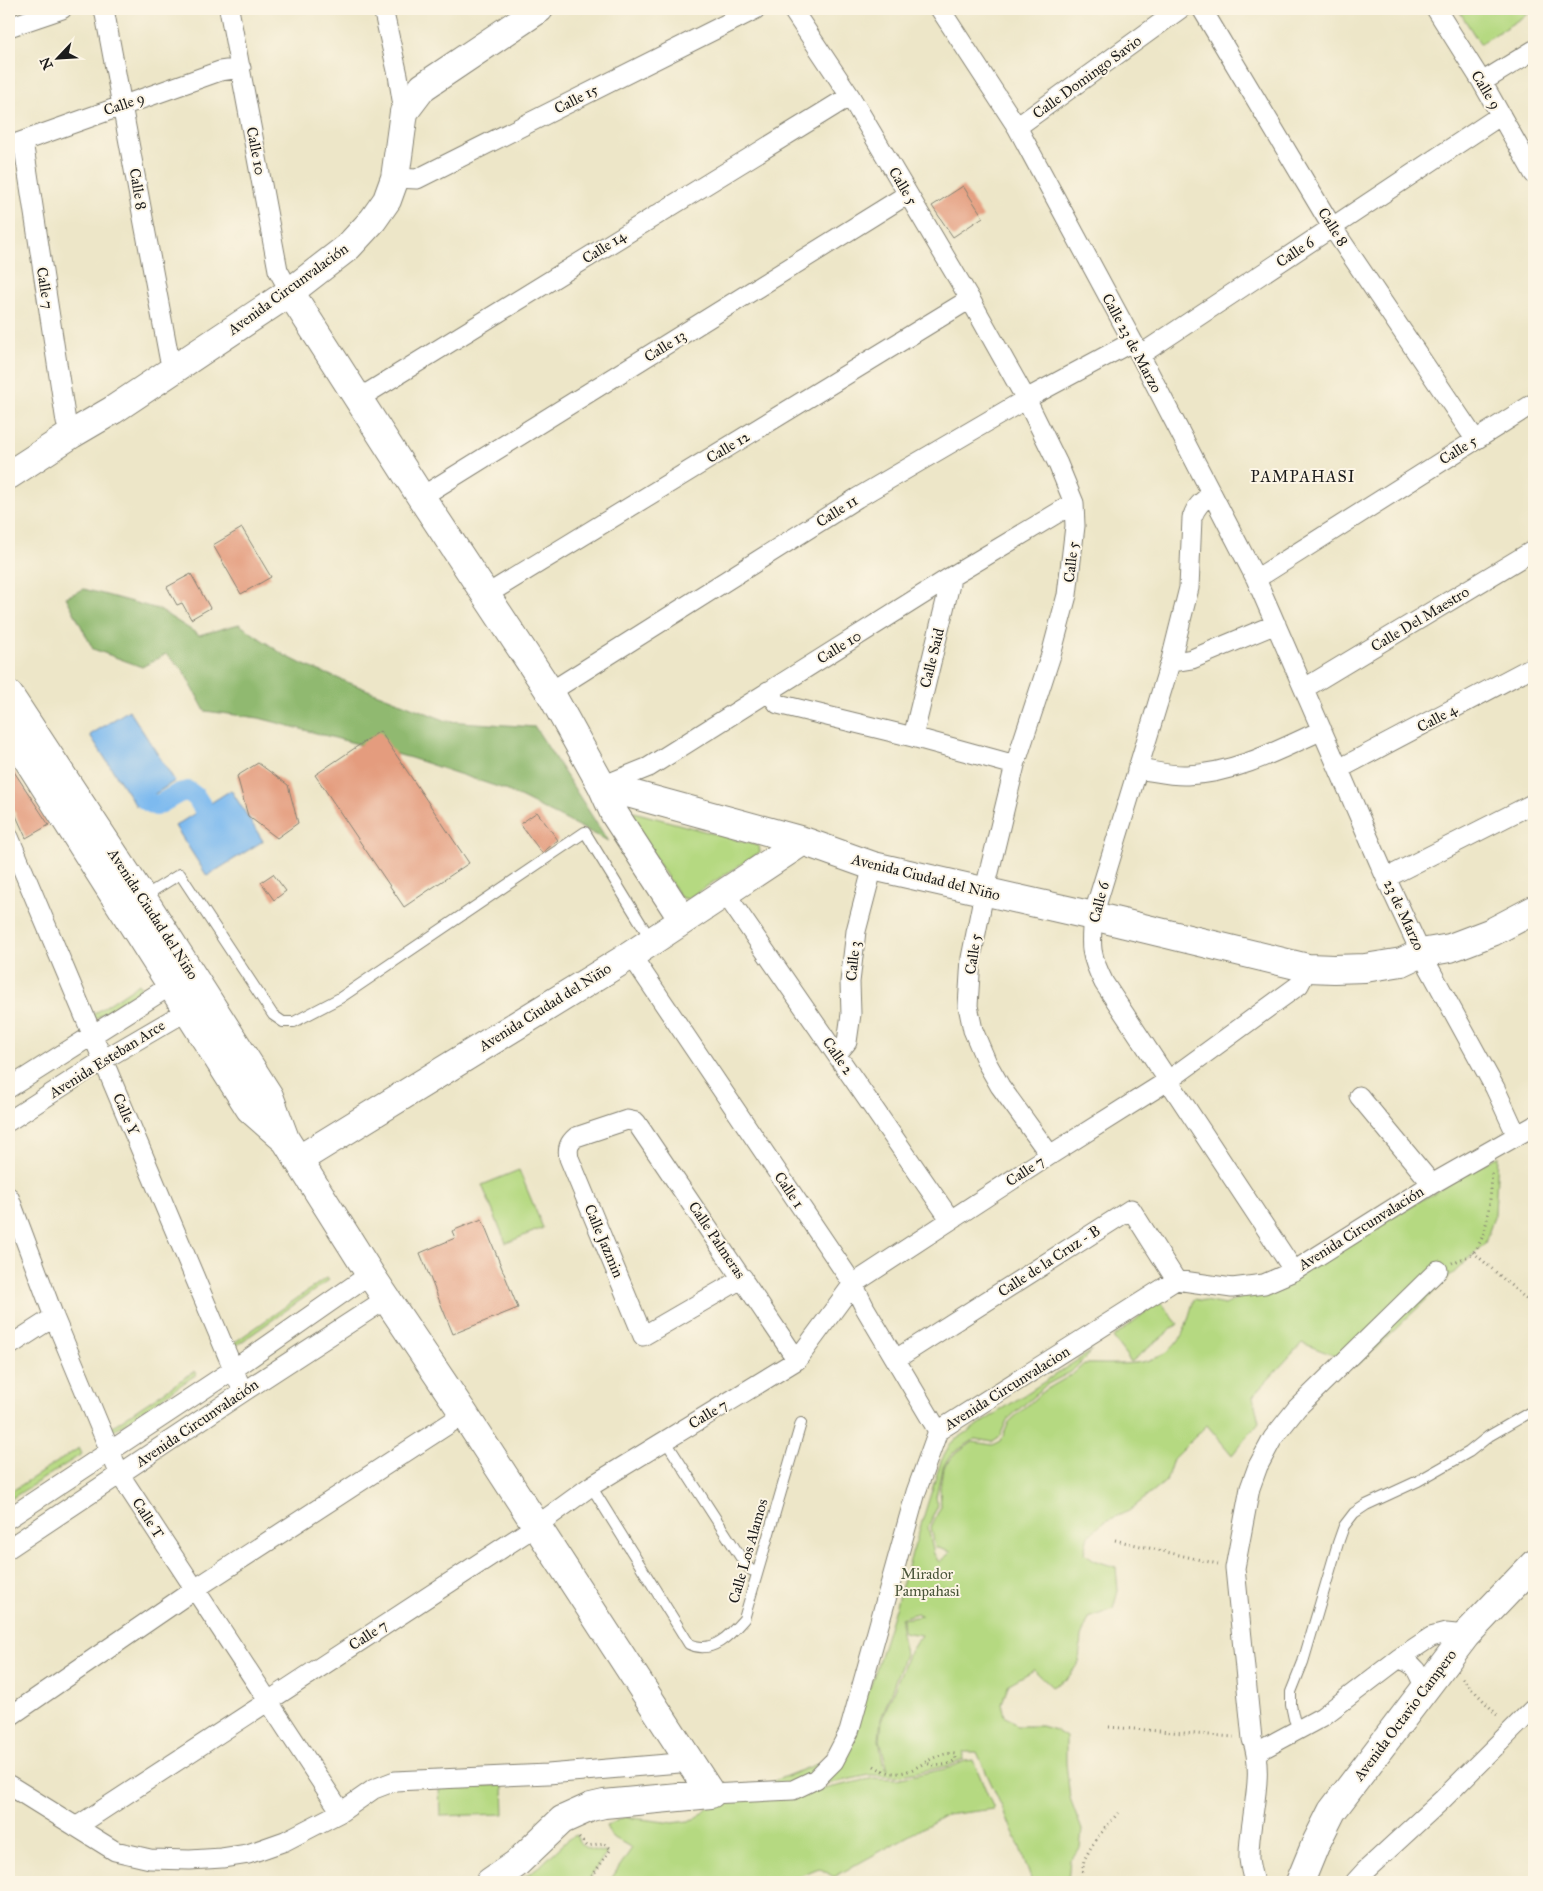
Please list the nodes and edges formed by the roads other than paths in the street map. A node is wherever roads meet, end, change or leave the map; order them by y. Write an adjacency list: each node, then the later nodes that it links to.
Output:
1 (62, 9): 12 (street)
2 (104, 9): 17 (street, Calle 8)
3 (229, 9): 14 (street, Calle 10)
4 (383, 9): 18 (street)
5 (539, 9): 18 (main road, Avenida Circunvalación)
6 (756, 9): 23 (street, Calle 15)
7 (792, 9): 16 (street, Calle 5)
8 (940, 9): 20 (street, Calle 23 de Marzo)
9 (1180, 9): 20 (street, Calle Domingo Savio)
10 (1202, 9): 25 (street, Calle 8)
11 (1436, 9): 15 (street, Calle 9)
12 (9, 27)
13 (1534, 50): 15 (street)
14 (241, 68): 17 (street, Calle 9); 26 (street, Calle 10)
15 (1482, 82): 19 (street, Calle 9)
16 (850, 96): 24 (street, Calle 5); 30 (street, Calle 14)
17 (122, 105): 21 (street, Calle 9); 29 (street, Calle 8)
18 (404, 112): 23 (main road, Avenida Circunvalación)
19 (1501, 115): 22 (street, Calle 9); 25 (street, Calle 6)
20 (1018, 127): 28 (street, Calle 23 de Marzo)
21 (16, 144): 33 (street, Calle 7)
22 (1534, 174)
23 (395, 178): 26 (main road, Avenida Circunvalación)
24 (908, 194): 27 (street, Calle 5); 37 (street, Calle 13)
25 (1332, 227): 28 (street, Calle 6); 34 (street, Calle 8)
26 (290, 292): 29 (main road, Avenida Circunvalación); 30 (main road)
27 (970, 299): 31 (street, Calle 5); 42 (street, Calle 12)
28 (1136, 349): 31 (street, Calle 11); 36 (street, Calle 23 de Marzo)
29 (176, 368): 33 (main road, Avenida Circunvalación)
30 (358, 398): 37 (main road)
31 (1026, 399): 38 (street, Calle 5); 48 (street, Calle 11)
32 (1534, 402): 34 (street, Calle 5)
33 (72, 434): 35 (main road, Avenida Circunvalación)
34 (1475, 438): 41 (street, Calle 5)
35 (9, 475)
36 (1211, 494): 41 (street, Calle 23 de Marzo); 44 (street, Calle 6)
37 (421, 497): 42 (main road)
38 (1074, 503): 40 (street, Calle 10); 53 (street, Calle 5)
39 (1534, 550): 46 (street, Calle Del Maestro)
40 (949, 578): 47 (street, Calle 10); 52 (street, Calle Said)
41 (1256, 579): 43 (street, Calle 23 de Marzo)
42 (486, 595): 48 (main road)
43 (1276, 624): 44 (street); 46 (street, Calle 23 de Marzo)
44 (1171, 660): 55 (street, Calle 6)
45 (1534, 666): 54 (street, Calle 4)
46 (1305, 688): 51 (street, 23 de Marzo)
47 (768, 691): 52 (street); 56 (street, Calle 10)
48 (550, 692): 56 (main road)
49 (10, 700): 64 (main road, Avenida Ciudad del Niño)
50 (9, 730): 71 (main road, Avenida Ciudad del Niño)
51 (1322, 730): 54 (street, 23 de Marzo); 55 (street)
52 (913, 737): 53 (street)
53 (1015, 765): 63 (street, Calle 5)
54 (1339, 769): 61 (street, 23 de Marzo)
55 (1137, 770): 66 (street, Calle 6)
56 (602, 786): 59 (main road); 67 (main road)
57 (1534, 803): 61 (street)
58 (9, 837): 73 (street, Calle Y)
59 (803, 841): 60 (main road, Avenida Ciudad del Niño); 62 (main road, Avenida Ciudad del Niño)
60 (873, 866): 63 (main road, Avenida Ciudad del Niño); 74 (street, Calle 3)
61 (1386, 878): 69 (street, 23 de Marzo)
62 (725, 893): 67 (main road, Avenida Ciudad del Niño); 74 (street, Calle 2)
63 (984, 893): 66 (main road, Avenida Ciudad del Niño); 84 (street, Calle 5)
64 (142, 897): 68 (lane); 71 (main road, Avenida Ciudad del Niño)
65 (1534, 910): 69 (main road, Avenida Ciudad del Niño)
66 (1093, 916): 70 (main road, Avenida Ciudad del Niño); 76 (street, Calle 6)
67 (684, 920): 68 (main road, Avenida Ciudad del Niño)
68 (641, 948): 83 (main road, Avenida Ciudad del Niño); 93 (street, Calle 1)
69 (1421, 953): 70 (main road, Avenida Ciudad del Niño); 81 (street, 23 de Marzo)
70 (1308, 968): 76 (street, Calle 7)
71 (181, 979): 72 (main road, Avenida Ciudad del Niño); 73 (street, Avenida Esteban Arce)
72 (197, 1005): 75 (street, Avenida Esteban Arce); 83 (main road, Avenida Ciudad del Niño)
73 (92, 1034): 75 (street, Calle Y); 77 (street, Avenida Esteban Arce)
74 (836, 1054): 87 (street, Calle 2)
75 (103, 1060): 79 (street, Avenida Esteban Arce); 99 (street, Calle Y)
76 (1169, 1080): 84 (street, Calle 7); 89 (street, Calle 6)
77 (9, 1088)
78 (1359, 1096): 85 (street)
79 (9, 1121)
80 (1534, 1126): 81 (street, Avenida Circunvalación)
81 (1517, 1136): 85 (street, Avenida Circunvalación)
82 (569, 1145): 91 (street, Calle Palmeras); 91 (street, Calle Jazmin)
83 (291, 1150): 90 (main road)
84 (1050, 1155): 87 (street, Calle 7)
85 (1432, 1184): 89 (street, Avenida Circunvalación)
86 (9, 1197): 95 (street, Calle T)
87 (950, 1220): 93 (street, Calle 7)
88 (1438, 1270): 122 (street)
89 (1294, 1271): 92 (street, Avenida Circunvalación)
90 (370, 1274): 94 (main road); 99 (street, Avenida Circunvalación)
91 (743, 1278): 98 (street, Calle Palmeras)
92 (1176, 1280): 97 (street, Calle de la Cruz - B); 104 (street, Avenida Circunvalacion)
93 (853, 1284): 97 (street, Calle 1); 98 (street, Calle 7)
94 (386, 1299): 100 (street, Avenida Circunvalación); 102 (main road)
95 (54, 1317): 96 (street); 106 (street, Calle T)
96 (9, 1346)
97 (896, 1359): 104 (street, Calle 1)
98 (797, 1360): 105 (street, Calle 7)
99 (234, 1369): 100 (street, Calle Y); 106 (street, Avenida Circunvalación)
100 (244, 1392): 107 (street, Avenida Circunvalación)
101 (1534, 1410): 121 (lane)
102 (464, 1414): 110 (main road); 114 (street)
103 (801, 1423): 113 (lane, Calle Los Alamos)
104 (938, 1431): 125 (street, Avenida Circunvalacion)
105 (665, 1440): 108 (street, Calle 7); 113 (lane)
106 (110, 1450): 107 (street, Calle T); 109 (street, Avenida Circunvalación)
107 (120, 1475): 111 (street, Avenida Circunvalación); 114 (street, Calle T)
108 (591, 1486): 110 (street, Calle 7); 113 (lane, Calle Los Alamos)
109 (9, 1518)
110 (536, 1526): 118 (street, Calle 7); 123 (main road)
111 (9, 1548)
112 (1534, 1564): 115 (main road, Avenida Octavio Campero)
113 (757, 1572)
114 (195, 1589): 118 (street, Calle T); 120 (street)
115 (1466, 1635): 116 (street); 117 (main road, Avenida Octavio Campero)
116 (1398, 1659): 117 (street); 121 (street)
117 (1424, 1688): 130 (main road, Avenida Octavio Campero)
118 (268, 1700): 126 (street, Calle T); 127 (street, Calle 7)
119 (1534, 1708): 131 (street)
120 (9, 1717)
121 (1300, 1730): 122 (street)
122 (1254, 1745): 129 (street)
123 (691, 1762): 125 (main road); 126 (street)
124 (9, 1784): 127 (street)
125 (711, 1794): 128 (main road)
126 (341, 1812): 127 (street)
127 (76, 1827)
128 (490, 1882)
129 (1254, 1882)
130 (1300, 1882)
131 (1355, 1882)

